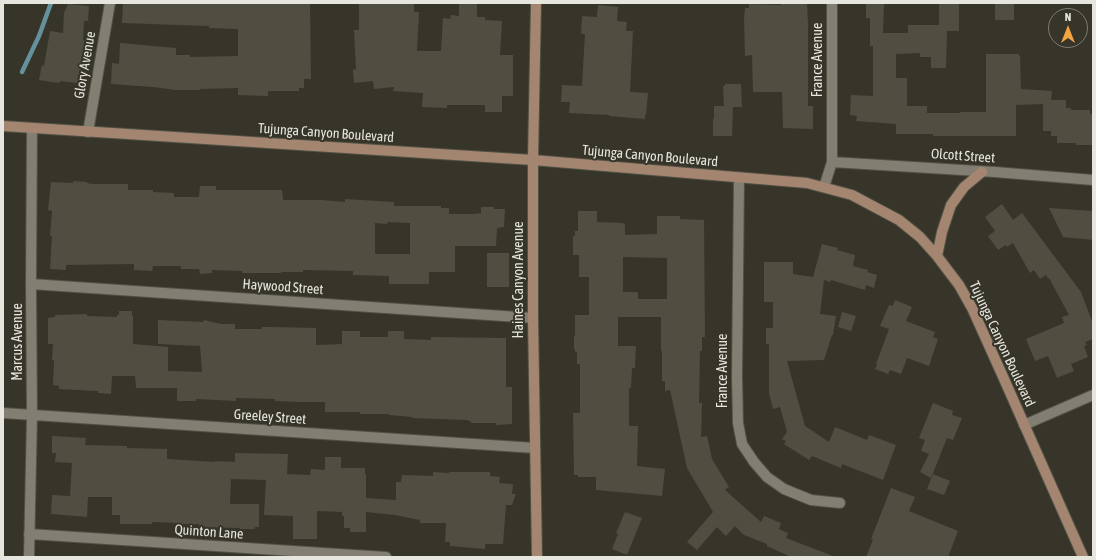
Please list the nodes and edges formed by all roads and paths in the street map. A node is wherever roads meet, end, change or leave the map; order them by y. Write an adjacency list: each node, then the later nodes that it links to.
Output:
1 (110, 3): 6 (street, Glory Avenue)
2 (536, 3): 7 (main road, Haines Canyon Avenue)
3 (832, 3): 8 (street, France Avenue)
4 (3, 126): 5 (main road, Tujunga Canyon Boulevard)
5 (32, 128): 6 (main road, Tujunga Canyon Boulevard); 14 (street, Marcus Avenue)
6 (88, 132): 7 (main road, Tujunga Canyon Boulevard)
7 (533, 160): 10 (main road, Tujunga Canyon Boulevard); 15 (main road, Haines Canyon Avenue)
8 (832, 162): 9 (street, Olcott Street); 12 (street, France Avenue)
9 (982, 172): 11 (street, Olcott Street); 13 (main road)
10 (739, 178): 12 (main road, Tujunga Canyon Boulevard); 21 (street, France Avenue)
11 (1093, 180)
12 (824, 188): 13 (main road, Tujunga Canyon Boulevard)
13 (937, 256): 19 (main road, Tujunga Canyon Boulevard)
14 (31, 284): 15 (street, Haywood Street); 18 (street, Marcus Avenue)
15 (533, 318): 20 (main road, Haines Canyon Avenue)
16 (1093, 395): 19 (street)
17 (3, 413): 18 (street, Greeley Street)
18 (32, 415): 20 (street, Greeley Street); 22 (street, Marcus Avenue)
19 (1024, 425): 26 (main road, Tujunga Canyon Boulevard)
20 (535, 448): 25 (main road, Haines Canyon Avenue)
21 (840, 503)
22 (29, 534): 23 (street, Marcus Avenue); 24 (street, Quinton Lane)
23 (29, 557)
24 (386, 557)
25 (537, 557)
26 (1083, 557)

